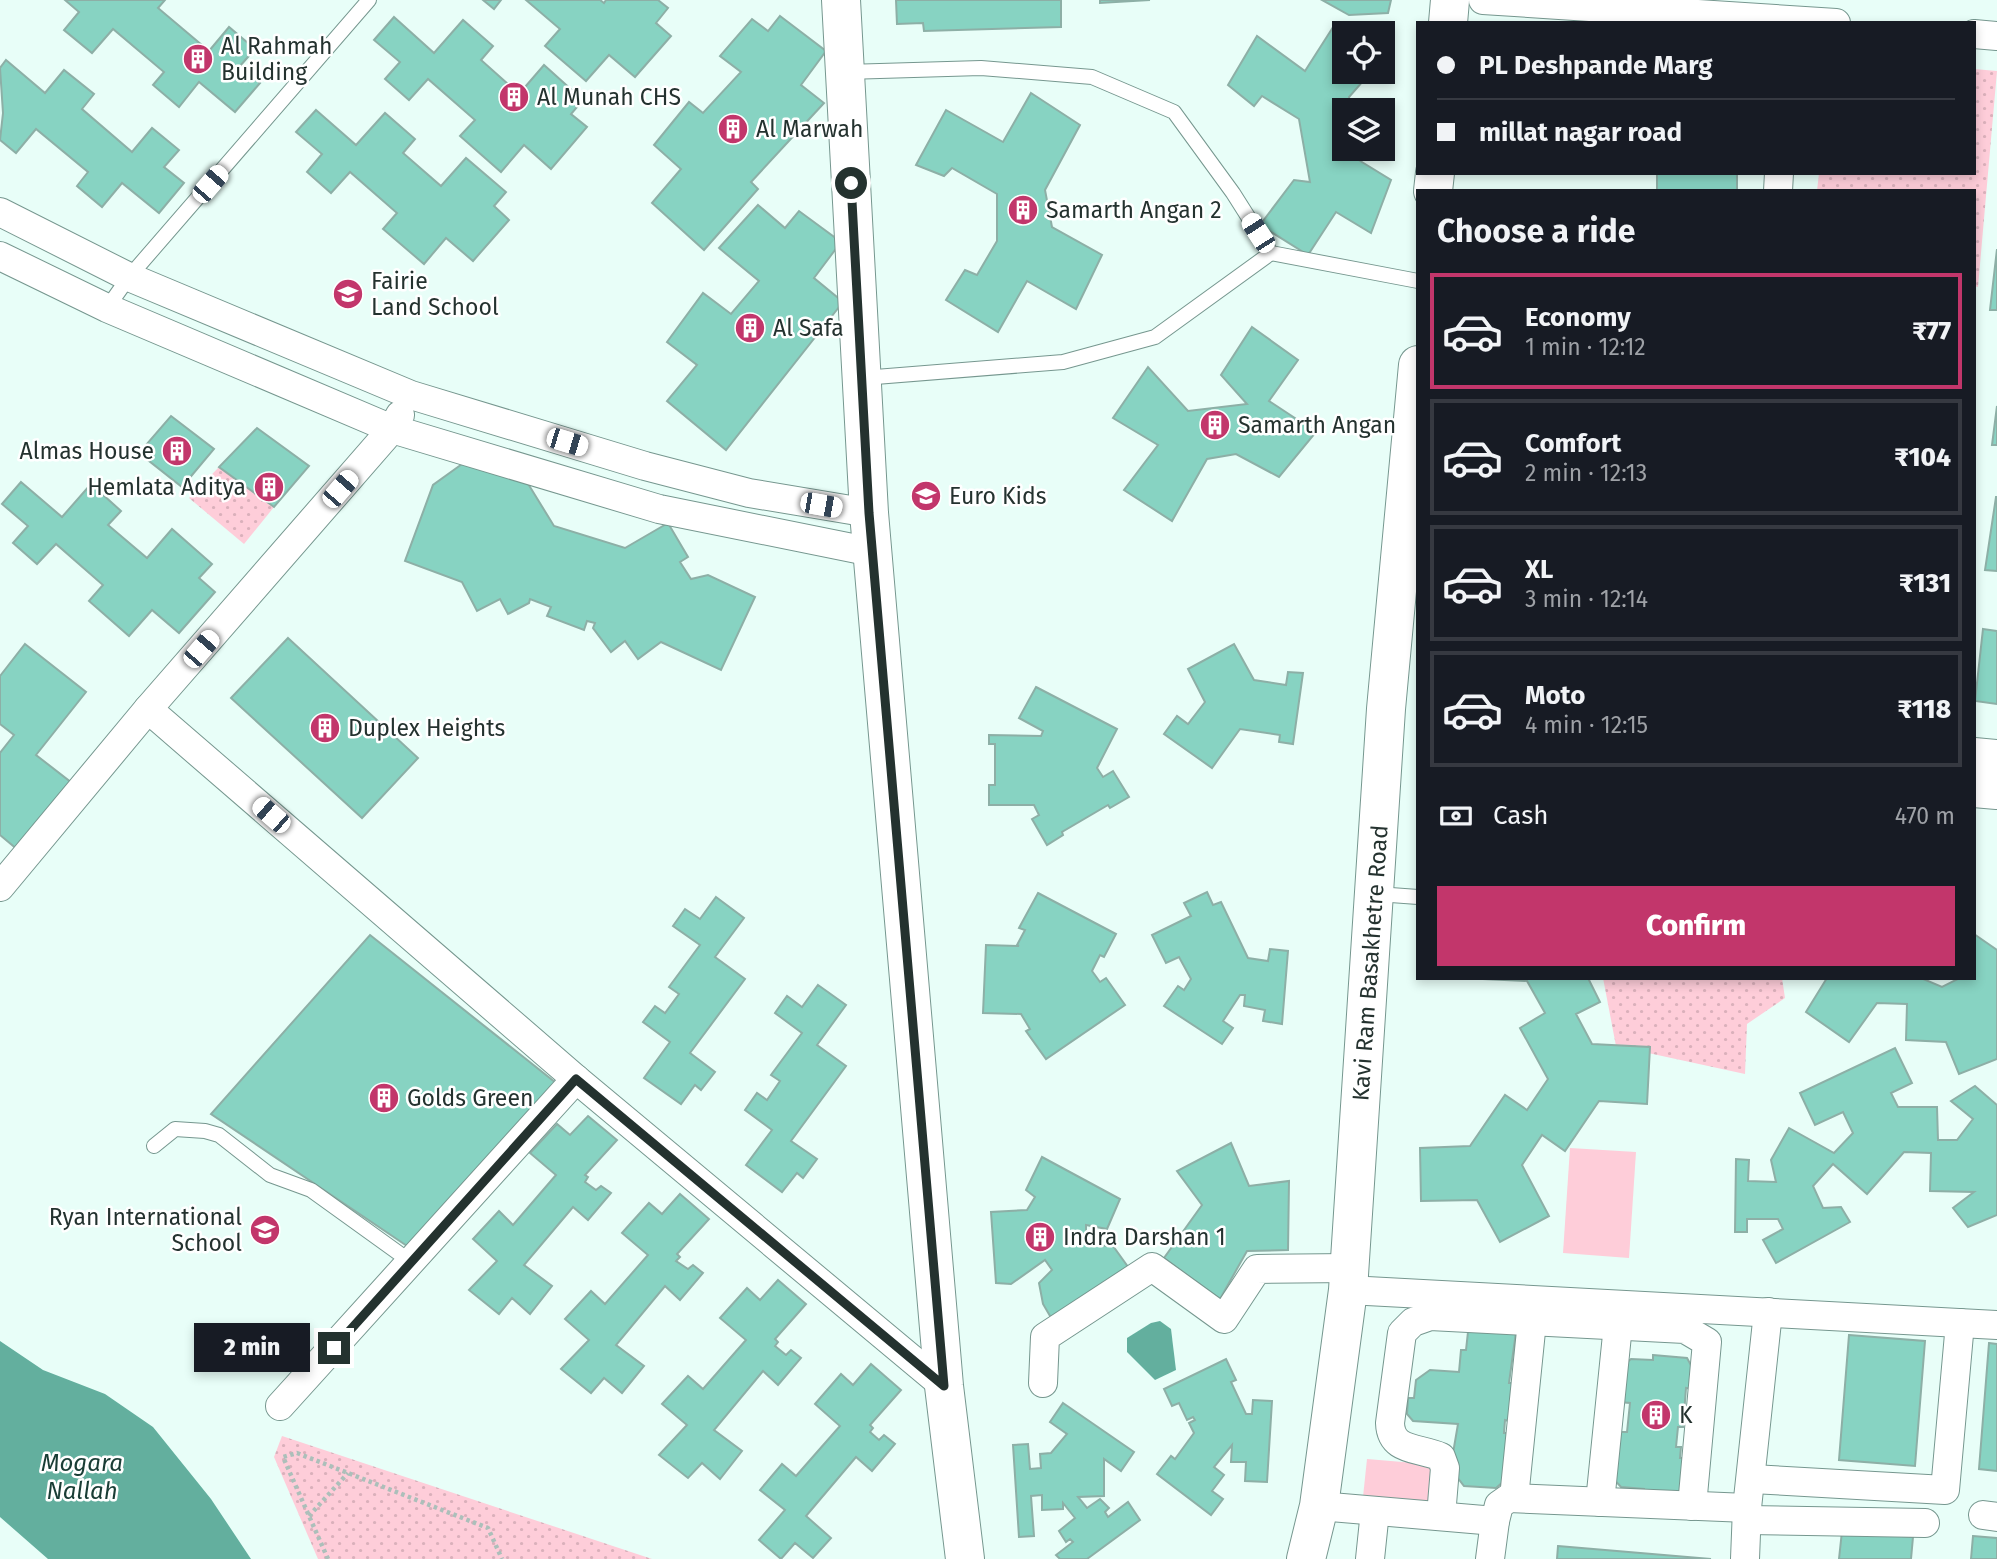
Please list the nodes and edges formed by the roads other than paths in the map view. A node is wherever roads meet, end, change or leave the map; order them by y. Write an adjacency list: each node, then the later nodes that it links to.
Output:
1 (369, 0): 15 (lane)
2 (841, 0): 11 (street)
3 (1450, 0): 7 (street)
4 (1483, 0): 5 (street)
5 (1621, 4): 6 (street)
6 (1745, 8): 8 (street)
7 (1448, 21)
8 (1792, 21)
9 (1976, 34): 10 (street)
10 (1997, 36)
11 (845, 72): 13 (lane); 18 (street)
12 (0, 212): 15 (street)
13 (1271, 253): 16 (lane); 18 (lane)
14 (0, 256): 17 (street)
15 (129, 277): 17 (lane); 19 (street)
16 (1416, 281)
17 (107, 308): 21 (street)
18 (861, 378): 22 (street)
19 (411, 395): 21 (street); 22 (street)
20 (1416, 410): 25 (street, Kavi Ram Basakhetre Road)
21 (392, 429): 23 (street); 24 (street)
22 (869, 513): 23 (street)
23 (872, 552): 43 (street)
24 (148, 709): 30 (street); 33 (street)
25 (1402, 724): 31 (street, Kavi Ram Basakhetre Road)
26 (1976, 757): 27 (street)
27 (1997, 760)
28 (1976, 788): 29 (street)
29 (1997, 790)
30 (0, 887)
31 (1375, 894): 32 (lane); 36 (street, Kavi Ram Basakhetre Road)
32 (1416, 897)
33 (576, 1079): 35 (street); 43 (street)
34 (154, 1146): 35 (lane)
35 (411, 1262): 44 (street)
36 (1349, 1279): 37 (street); 42 (street); 48 (street, Kavi Ram Basakhetre Road)
37 (1768, 1312): 39 (street); 45 (street)
38 (1532, 1321): 40 (street); 46 (street); 52 (street)
39 (1960, 1323): 41 (street); 45 (street)
40 (1618, 1325): 47 (street); 49 (street)
41 (1997, 1325)
42 (1044, 1383)
43 (944, 1386): 55 (street)
44 (279, 1406)
45 (1752, 1479): 51 (street)
46 (1514, 1498): 47 (street); 53 (street)
47 (1600, 1502): 49 (street)
48 (1319, 1506): 50 (street); 56 (street, Kavi Ram Basakhetre Road)
49 (1692, 1506): 51 (street)
50 (1375, 1511): 52 (street); 57 (street)
51 (1747, 1514): 54 (street); 59 (street)
52 (1441, 1516): 53 (street)
53 (1496, 1521): 58 (street)
54 (1925, 1523)
55 (965, 1559)
56 (1307, 1559)
57 (1370, 1559)
58 (1490, 1559)
59 (1745, 1559)

